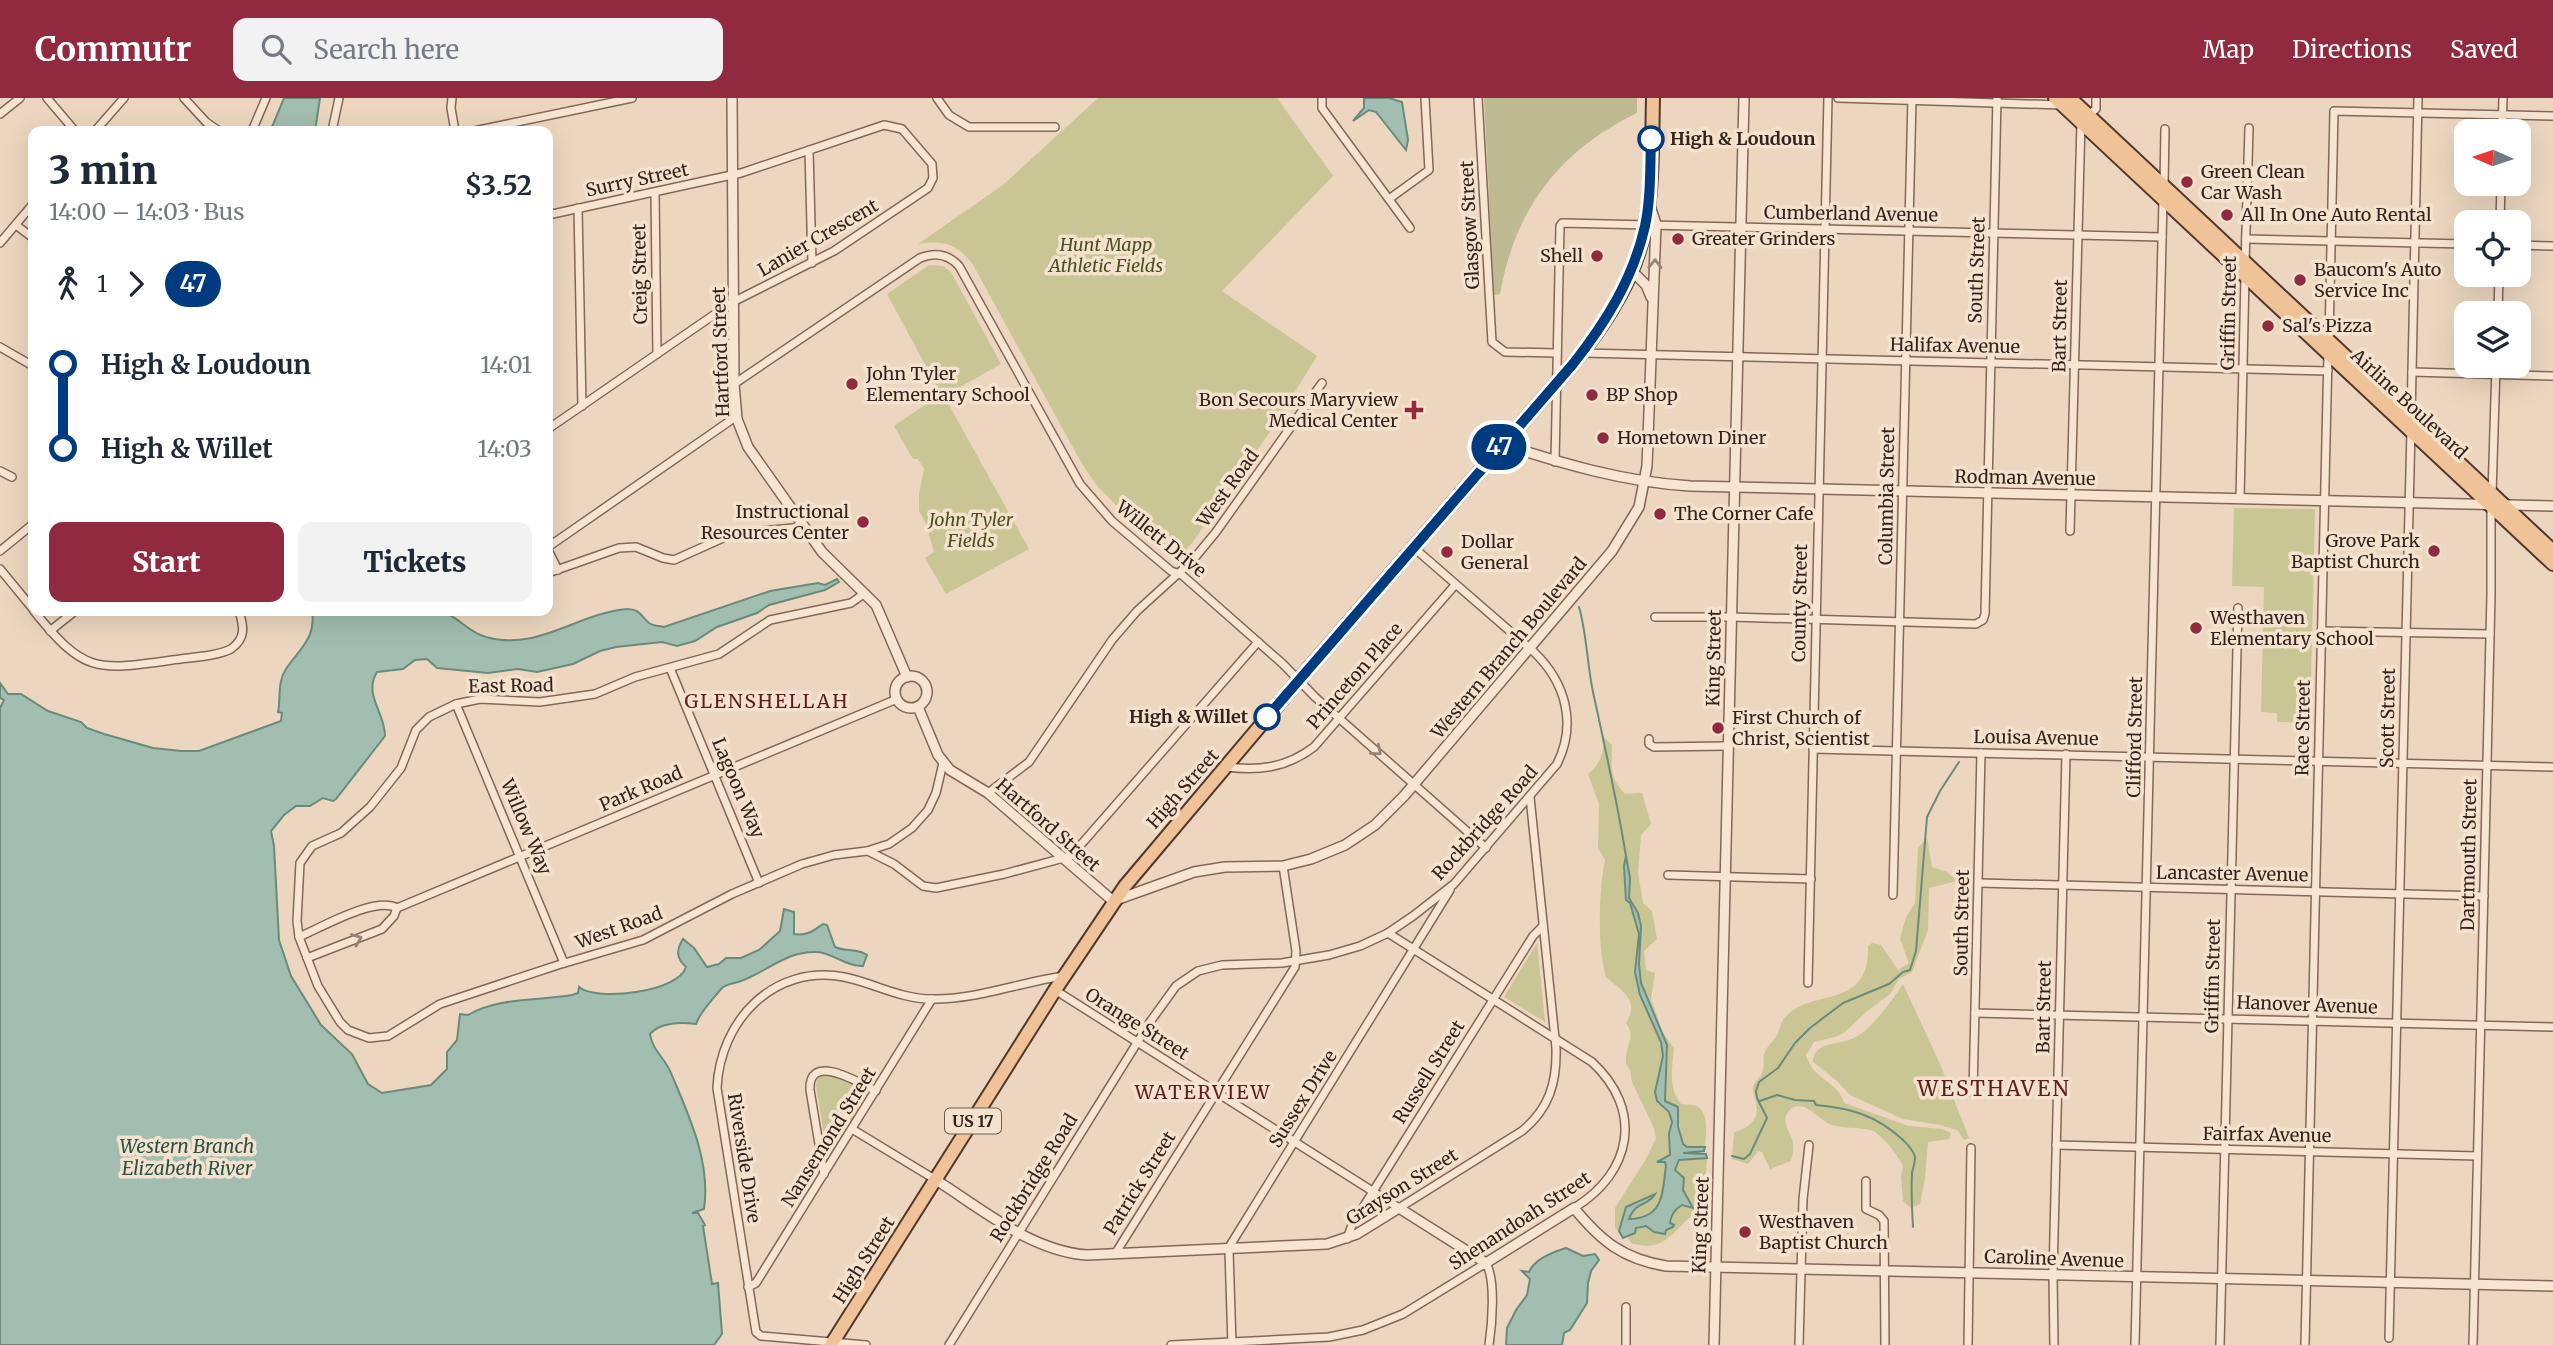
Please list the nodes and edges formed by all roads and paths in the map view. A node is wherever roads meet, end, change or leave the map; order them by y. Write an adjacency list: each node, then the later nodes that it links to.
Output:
1 (20, 98): 26 (street)
2 (47, 98): 30 (street)
3 (124, 98): 31 (street)
4 (184, 98): 32 (street)
5 (266, 98): 33 (street)
6 (339, 98): 34 (street)
7 (452, 98): 35 (street)
8 (632, 98): 36 (street)
9 (732, 98): 41 (street, Hartford Street)
10 (937, 98): 37 (street)
11 (1322, 98): 44 (street)
12 (1425, 98): 44 (street)
13 (1478, 98): 72 (street, Glasgow Street)
14 (1653, 98): 48 (main road, High Street / US 17)
15 (1744, 98): 50 (street, King Street)
16 (1828, 98): 52 (street, County Street)
17 (1838, 98): 21 (street)
18 (2096, 98): 24 (street, Bart Street)
19 (2418, 98): 25 (street, Scott Street)
20 (2503, 98): 27 (street)
21 (1912, 99): 22 (street); 53 (street, Columbia Street)
22 (1997, 100): 23 (street); 55 (street, South Street)
23 (2063, 100): 24 (main road, Airline Boulevard)
24 (2083, 111): 42 (main road, Airline Boulevard); 56 (street, Bart Street)
25 (2418, 113): 27 (street); 59 (street, Race Street); 61 (street, Scott Street)
26 (0, 114)
27 (2502, 114): 28 (street); 29 (street)
28 (2553, 116)
29 (2502, 119)
30 (71, 126)
31 (99, 126)
32 (212, 126)
33 (254, 126)
34 (333, 126)
35 (454, 126)
36 (498, 126)
37 (1055, 127)
38 (2249, 128): 58 (street, Griffin Street)
39 (2165, 129): 42 (street, Clifford Street)
40 (809, 150): 41 (street, Lanier Crescent); 65 (street); 65 (street, Lanier Crescent)
41 (732, 175): 43 (street, Surry Street); 68 (street, Hartford Street)
42 (2164, 192): 57 (street, Clifford Street); 66 (main road, Airline Boulevard)
43 (654, 193): 45 (street, Surry Street); 74 (street, Creig Street)
44 (1389, 200): 51 (street)
45 (578, 208): 47 (street, Surry Street); 93 (street)
46 (28, 210): 49 (street)
47 (553, 214)
48 (1651, 224): 50 (street, Cumberland Avenue); 67 (main road, High Street / US 17); 69 (street, Western Branch Boulevard, one-way to 48); 72 (street, Cumberland Avenue)
49 (16, 225): 54 (street); 60 (street)
50 (1741, 227): 52 (street, Cumberland Avenue); 76 (street, King Street)
51 (1410, 228)
52 (1825, 229): 53 (street, Cumberland Avenue); 77 (street, County Street)
53 (1909, 231): 55 (street, Cumberland Avenue); 78 (street, Columbia Street)
54 (28, 233)
55 (1994, 233): 56 (street, Cumberland Avenue); 80 (street, South Street)
56 (2078, 235): 57 (street, Cumberland Avenue); 81 (street, Bart Street)
57 (2162, 237): 82 (street, Clifford Street)
58 (2246, 239): 59 (street); 66 (street, Griffin Street)
59 (2331, 240): 61 (street); 71 (street, Race Street)
60 (0, 243)
61 (2415, 243): 62 (street); 86 (street, Scott Street)
62 (2454, 244)
63 (2531, 245): 64 (street)
64 (2553, 246)
65 (812, 263): 68 (street, Lanier Crescent)
66 (2245, 269): 71 (main road, Airline Boulevard); 83 (street, Griffin Street)
67 (1632, 271): 69 (street); 73 (main road, High Street / US 17)
68 (734, 302): 74 (street, Lanier Crescent); 92 (street, Hartford Street)
69 (1652, 304): 75 (street, Western Branch Boulevard)
70 (0, 347): 79 (street)
71 (2328, 347): 85 (street, Race Street); 95 (main road, Airline Boulevard)
72 (1557, 353): 90 (street)
73 (1582, 353): 75 (street, Halifax Avenue); 90 (main road, High Street / US 17)
74 (657, 354): 93 (street, Lanier Crescent)
75 (1649, 355): 76 (street, Halifax Avenue); 101 (street, Western Branch Boulevard)
76 (1737, 356): 77 (street, Halifax Avenue); 102 (street, King Street)
77 (1822, 359): 78 (street, Halifax Avenue); 103 (street, County Street)
78 (1906, 361): 80 (street, Halifax Avenue); 104 (street, Columbia Street)
79 (28, 363)
80 (1990, 363): 81 (street, Halifax Avenue); 105 (street, South Street)
81 (2075, 365): 82 (street, Halifax Avenue); 106 (street, Bart Street)
82 (2159, 367): 83 (street, Halifax Avenue); 107 (street, Clifford Street)
83 (2243, 369): 85 (street, Halifax Avenue); 108 (street, Griffin Street)
84 (2454, 371): 86 (street)
85 (2328, 372): 109 (street, Race Street)
86 (2412, 372): 95 (street, Scott Street)
87 (2531, 374): 88 (street)
88 (2553, 376)
89 (2496, 378): 110 (street, Dartmouth Street)
90 (1556, 382): 97 (main road, High Street / US 17); 98 (street)
91 (1322, 383): 125 (street, West Road)
92 (734, 384): 94 (street, Hartford Street); 125 (street, Willett Drive)
93 (582, 406): 96 (street, Lanier Crescent)
94 (737, 416): 113 (street, Hartford Street); 116 (street)
95 (2411, 424): 110 (main road, Airline Boulevard); 111 (street, Scott Street)
96 (553, 426)
97 (1502, 444): 98 (street, Rodman Avenue); 117 (main road, High Street / US 17)
98 (1555, 462): 101 (street, Rodman Avenue)
99 (0, 471): 100 (street)
100 (12, 477)
101 (1646, 481): 102 (street, Rodman Avenue); 142 (street, Western Branch Boulevard)
102 (1734, 487): 103 (street, Rodman Avenue); 134 (street, King Street)
103 (1819, 489): 104 (street, Rodman Avenue); 135 (street, County Street)
104 (1904, 491): 105 (street, Rodman Avenue); 136 (street, Columbia Street)
105 (1987, 492): 106 (street, Rodman Avenue); 136 (street, South Street)
106 (2071, 494): 107 (street, Rodman Avenue); 115 (street, Bart Street)
107 (2156, 496): 108 (street, Rodman Avenue); 156 (street, Clifford Street)
108 (2240, 499): 109 (street, Rodman Avenue)
109 (2324, 500): 111 (street, Rodman Avenue); 138 (street, Race Street)
110 (2496, 501): 111 (street, Rodman Avenue); 112 (street, Rodman Avenue); 119 (main road, Airline Boulevard); 121 (main road, Airline Boulevard); 140 (street, Dartmouth Street)
111 (2409, 502): 139 (street, Scott Street)
112 (2553, 506)
113 (803, 527): 123 (street); 127 (street, Hartford Street)
114 (28, 528): 118 (street)
115 (2070, 531)
116 (553, 545)
117 (1413, 547): 126 (street, Rockbridge Road); 145 (main road, High Street / US 17)
118 (0, 551)
119 (2553, 551)
120 (553, 559): 123 (street)
121 (2553, 565)
122 (0, 569): 128 (street)
123 (558, 570): 124 (street)
124 (553, 572)
125 (1179, 574): 141 (street, Willett Drive); 166 (street, West Road)
126 (1455, 585): 142 (street, Rockbridge Road); 149 (street, Princeton Place)
127 (865, 593): 143 (street, East Road); 144 (street, Hartford Street)
128 (28, 603)
129 (2238, 608): 157 (street, Griffin Street)
130 (39, 616): 137 (street)
131 (69, 616): 137 (street)
132 (240, 616): 137 (street)
133 (1655, 617): 134 (street, South Street)
134 (1731, 617): 135 (street, South Street); 151 (street, King Street)
135 (1816, 620): 136 (street, South Street); 152 (street, County Street)
136 (1901, 621): 153 (street, Columbia Street)
137 (51, 631)
138 (2321, 631): 139 (street); 158 (street, Race Street)
139 (2405, 632): 140 (street); 160 (street, Scott Street)
140 (2490, 634): 161 (street, Dartmouth Street)
141 (1258, 642): 145 (street, Willett Drive); 171 (street)
142 (1530, 649): 165 (street, Western Branch Boulevard); 167 (street, Rockbridge Road)
143 (670, 668): 147 (street, East Road); 164 (street, Lagoon Way)
144 (907, 677): 146 (street); 148 (street, Hartford Street)
145 (1298, 681): 149 (street, Willett Drive); 162 (main road, High Street / US 17)
146 (897, 699): 148 (street); 164 (street, Park Road)
147 (456, 704): 170 (street, Willow Way); 190 (street, East Road)
148 (918, 706): 159 (street, Hartford Street)
149 (1339, 719): 162 (street, Princeton Place); 165 (street, Willett Drive, one-way to 165)
150 (1649, 739): 151 (street)
151 (1728, 746): 174 (street, King Street)
152 (1813, 749): 153 (street, Louisa Avenue); 175 (street, County Street)
153 (1898, 752): 154 (street, Louisa Avenue); 184 (street, Columbia Street)
154 (1981, 753): 155 (street, Louisa Avenue); 177 (street, South Street)
155 (2066, 754): 156 (street, Louisa Avenue); 179 (street, Bart Street)
156 (2150, 756): 157 (street, Louisa Avenue); 180 (street, Clifford Street)
157 (2234, 759): 158 (street, Louisa Avenue); 181 (street, Griffin Street)
158 (2318, 761): 160 (street, Louisa Avenue); 182 (street, Race Street)
159 (943, 763): 166 (street, Hartford Street); 169 (street, West Road)
160 (2403, 763): 161 (street, Louisa Avenue); 183 (street, Scott Street)
161 (2487, 765): 163 (street, Louisa Avenue); 185 (street, Dartmouth Street)
162 (1225, 767): 186 (main road, High Street / US 17)
163 (2553, 767)
164 (715, 775): 170 (street, Park Road); 176 (street, Lagoon Way)
165 (1414, 783): 168 (street, Willett Drive); 172 (street, Western Branch Boulevard)
166 (988, 793): 171 (street, Hartford Street)
167 (1530, 797): 168 (street, Rockbridge Road); 188 (street, Grayson Street)
168 (1486, 848): 178 (street, Rockbridge Road)
169 (867, 851): 171 (street); 176 (street, West Road)
170 (521, 856): 187 (street, Park Road); 194 (street, Willow Way)
171 (1063, 859): 186 (street, Hartford Street)
172 (1283, 866): 186 (street, Western Branch Boulevard); 193 (street)
173 (1668, 875): 174 (street)
174 (1725, 877): 175 (street); 234 (street, King Street)
175 (1811, 879): 196 (street, County Street)
176 (760, 883): 194 (street, West Road)
177 (1979, 883): 179 (street, Lancaster Avenue); 200 (street, South Street)
178 (1454, 884): 189 (street, Rockbridge Road); 191 (street, Sussex Drive)
179 (2062, 885): 180 (street, Lancaster Avenue); 201 (street, Bart Street)
180 (2147, 887): 181 (street, Lancaster Avenue); 202 (street, Clifford Street)
181 (2231, 890): 182 (street, Lancaster Avenue); 203 (street, Griffin Street)
182 (2315, 891): 183 (street, Lancaster Avenue); 204 (street, Race Street)
183 (2399, 893): 185 (street, Lancaster Avenue); 205 (street, Scott Street)
184 (1893, 895)
185 (2484, 895): 206 (street, Dartmouth Street)
186 (1113, 901): 195 (main road, High Street / US 17)
187 (397, 908): 190 (street, Park Road); 192 (street, Park Road, one-way to 187)
188 (1543, 926): 199 (street, Russell Street); 208 (street, Grayson Street)
189 (1388, 933): 191 (street, Shenandoah Street); 193 (street, Rockbridge Road)
190 (299, 937): 192 (street, East Road)
191 (1415, 950): 199 (street, Shenandoah Street); 214 (street, Sussex Drive)
192 (306, 955): 194 (street, West Road)
193 (1296, 961): 209 (street, Rockbridge Road); 211 (street, Patrick Street)
194 (564, 963)
195 (1064, 976): 197 (main road, High Street / US 17); 198 (street, Riverside Drive)
196 (1808, 983)
197 (1055, 990): 209 (street, Orange Street); 224 (main road, High Street / US 17)
198 (932, 999): 210 (street, Nansemond Street); 245 (street, Riverside Drive)
199 (1493, 999): 208 (street, Shenandoah Street); 226 (street, Russell Street)
200 (1975, 1013): 201 (street, Hanover Avenue); 212 (street, South Street)
201 (2060, 1016): 202 (street, Hanover Avenue); 216 (street, Bart Street)
202 (2143, 1016): 203 (street, Hanover Avenue); 218 (street, Clifford Street)
203 (2228, 1018): 204 (street, Hanover Avenue); 219 (street, Griffin Street)
204 (2312, 1021): 205 (street, Hanover Avenue); 220 (street, Race Street)
205 (2396, 1024): 206 (street, Hanover Avenue); 221 (street, Scott Street)
206 (2480, 1026): 207 (street, Hanover Avenue); 222 (street, Dartmouth Street)
207 (2553, 1027)
208 (1555, 1038): 227 (street, Grayson Street); 228 (street, Shenandoah Street)
209 (1137, 1042): 211 (street, Orange Street); 229 (street, Rockbridge Road)
210 (876, 1091): 213 (street, Nansemond Street); 223 (street)
211 (1216, 1092): 214 (street, Orange Street); 232 (street, Patrick Street)
212 (1973, 1093)
213 (852, 1129): 223 (street, Nansemond Street); 224 (street, Grayson Street)
214 (1294, 1142): 226 (street, Orange Street); 231 (street, Sussex Drive)
215 (1808, 1145): 235 (street)
216 (2056, 1145): 218 (street, Fairfax Avenue); 238 (street, Bart Street)
217 (1971, 1148): 237 (street)
218 (2141, 1148): 219 (street, Fairfax Avenue); 239 (street, Clifford Street)
219 (2225, 1150): 220 (street, Fairfax Avenue); 240 (street, Griffin Street)
220 (2309, 1151): 221 (street, Fairfax Avenue); 241 (street, Race Street)
221 (2393, 1153): 222 (street, Fairfax Avenue); 242 (street, Scott Street)
222 (2477, 1156): 243 (street, Dartmouth Street)
223 (824, 1174): 245 (street, Nansemond Street)
224 (936, 1180): 229 (street, Grayson Street); 248 (main road, High Street / US 17)
225 (1866, 1181): 236 (street)
226 (1373, 1191): 227 (street, Orange Street); 230 (street, Russell Street)
227 (1399, 1208): 230 (street, Grayson Street); 233 (street, Orange Street)
228 (1574, 1208): 233 (street, Shenandoah Street); 234 (street, Caroline Avenue)
229 (1019, 1233): 232 (street, Grayson Street); 251 (street, Rockbridge Road)
230 (1348, 1239): 231 (street, Grayson Street)
231 (1229, 1249): 232 (street, Grayson Street); 249 (street)
232 (1115, 1254)
233 (1486, 1263): 249 (street, Shenandoah Street); 253 (street)
234 (1715, 1267): 235 (street, Caroline Avenue); 255 (street, King Street)
235 (1801, 1269): 236 (street, Caroline Avenue); 256 (street)
236 (1886, 1271): 237 (street, Caroline Avenue); 257 (street)
237 (1969, 1273): 238 (street, Caroline Avenue); 258 (street)
238 (2053, 1275): 239 (street, Caroline Avenue); 259 (street, Bart Street)
239 (2138, 1278): 240 (street, Caroline Avenue); 260 (street, Clifford Street)
240 (2221, 1279): 241 (street, Caroline Avenue); 261 (street, Griffin Street)
241 (2306, 1281): 242 (street, Caroline Avenue); 262 (street, Race Street)
242 (2391, 1283): 243 (street, Caroline Avenue); 247 (street, Scott Street)
243 (2474, 1285): 244 (street, Caroline Avenue); 263 (street, Dartmouth Street)
244 (2553, 1286)
245 (748, 1287): 248 (street, Riverside Drive)
246 (1626, 1307): 254 (street)
247 (2389, 1338)
248 (832, 1344): 250 (street)
249 (1232, 1344): 252 (street, Shenandoah Street)
250 (866, 1345)
251 (948, 1345)
252 (1171, 1345)
253 (1489, 1345)
254 (1626, 1345)
255 (1714, 1345)
256 (1799, 1345)
257 (1885, 1345)
258 (1968, 1345)
259 (2054, 1345)
260 (2135, 1345)
261 (2220, 1345)
262 (2305, 1345)
263 (2473, 1345)

